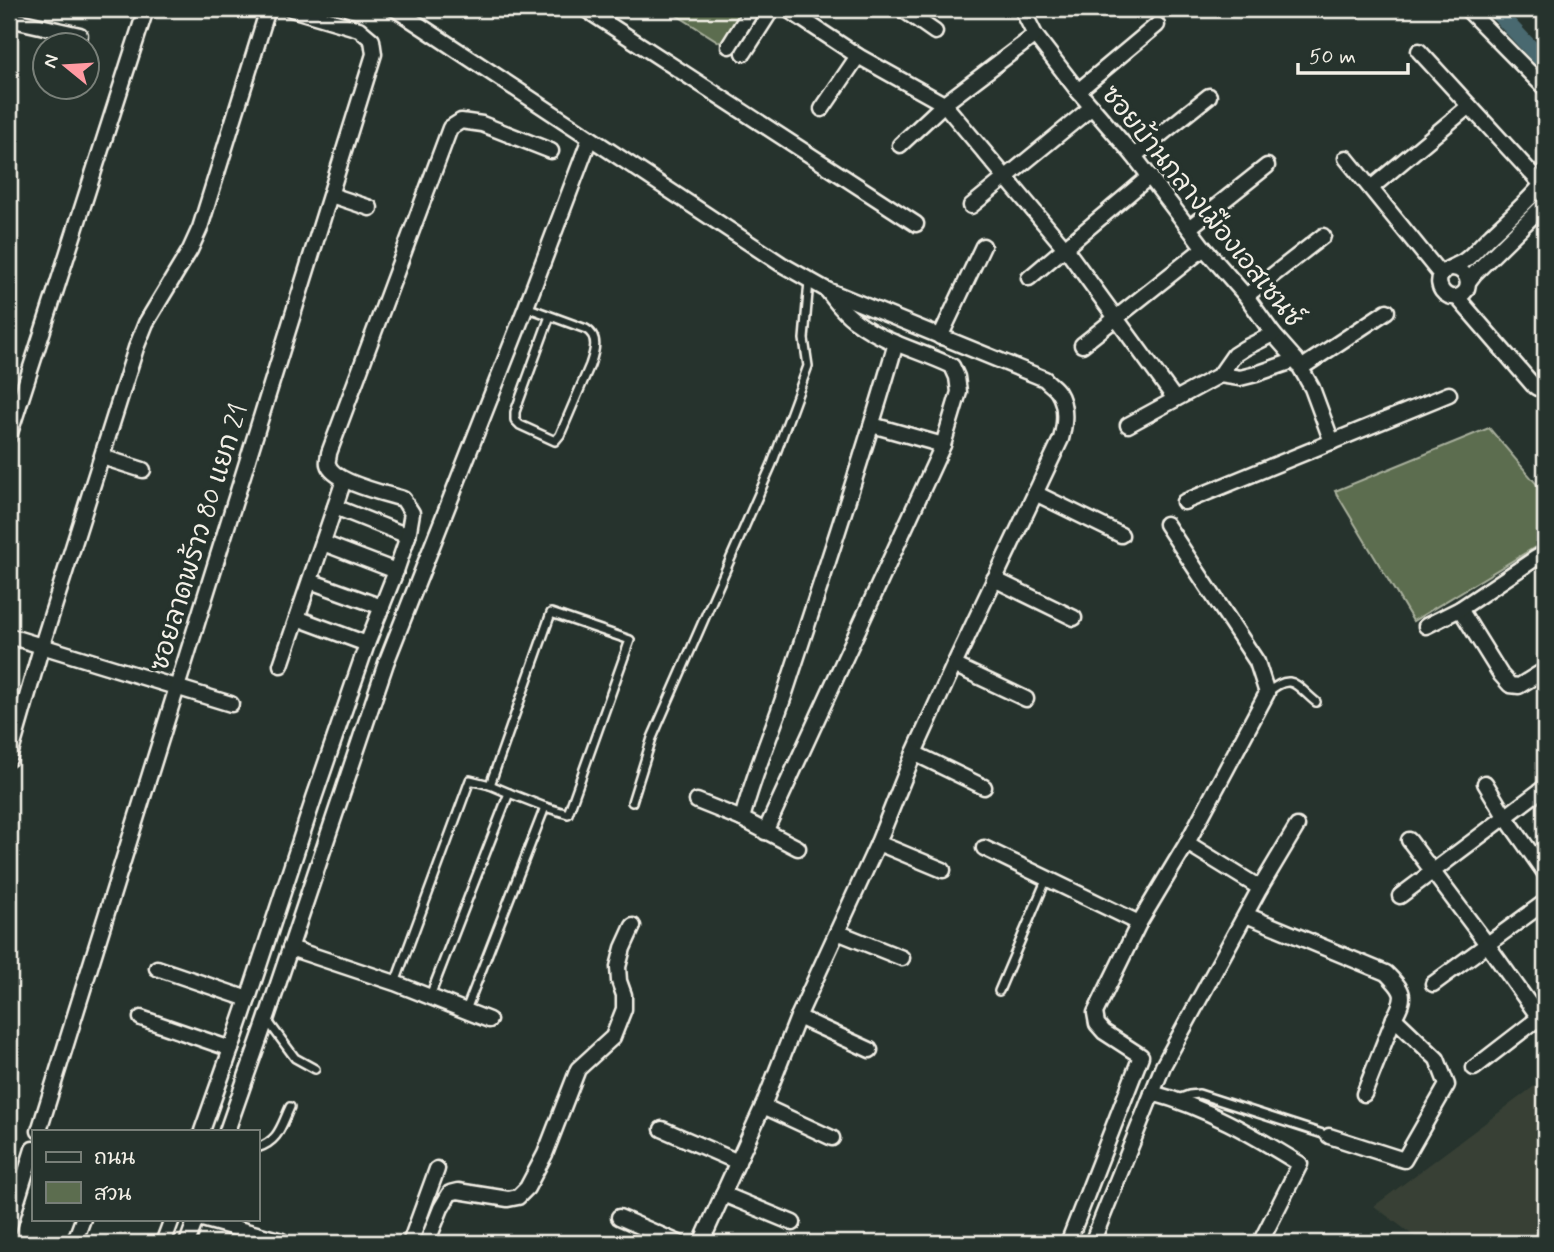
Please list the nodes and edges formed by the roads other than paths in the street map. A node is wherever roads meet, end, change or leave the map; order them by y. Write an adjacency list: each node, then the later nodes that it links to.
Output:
1 (146, 9): 70 (street)
2 (268, 9): 73 (street)
3 (291, 9): 38 (street, ซอยลาดพร้าว 80 แยก 21)
4 (395, 9): 28 (street)
5 (585, 9): 42 (street)
6 (752, 9): 17 (street)
7 (772, 9): 19 (street)
8 (788, 9): 20 (street)
9 (902, 9): 15 (street)
10 (1467, 9): 21 (street)
11 (1026, 11): 16 (street, ซอยบ้านกลางเมืองเอสเซนซ์)
12 (9, 19): 14 (street)
13 (1157, 25): 22 (street)
14 (67, 32)
15 (935, 32)
16 (1035, 35): 22 (street, ซอยบ้านกลางเมืองเอสเซนซ์); 24 (street)
17 (729, 46)
18 (1419, 51): 25 (street)
19 (744, 53)
20 (858, 56): 24 (street); 27 (street)
21 (1545, 88)
22 (1078, 91): 26 (street, ซอยบ้านกลางเมืองเอสเซนซ์)
23 (1209, 96): 31 (street)
24 (944, 104): 29 (street); 35 (street)
25 (1469, 106): 36 (street); 37 (street)
26 (1092, 107): 31 (street, ซอยบ้านกลางเมืองเอสเซนซ์); 35 (street)
27 (822, 109)
28 (590, 138): 50 (street); 55 (street)
29 (900, 145)
30 (551, 151): 75 (street)
31 (1135, 156): 34 (street, ซอยบ้านกลางเมืองเอสเซนซ์)
32 (1346, 158): 37 (street)
33 (1267, 166): 43 (street)
34 (1150, 176): 43 (street, ซอยบ้านกลางเมืองเอสเซนซ์); 46 (street)
35 (1005, 178): 40 (street); 46 (street)
36 (1544, 184): 48 (street)
37 (1371, 188): 48 (street)
38 (331, 195): 41 (street); 98 (street, ซอยลาดพร้าว 80 แยก 21)
39 (1545, 204): 51 (street)
40 (971, 206)
41 (370, 208)
42 (916, 224)
43 (1189, 228): 47 (street, ซอยบ้านกลางเมืองเอสเซนซ์)
44 (1324, 236): 53 (street)
45 (983, 246): 60 (street)
46 (1065, 248): 49 (street); 58 (street)
47 (1204, 248): 53 (street, ซอยบ้านกลางเมืองเอสเซนซ์); 58 (street)
48 (1447, 272): 51 (street); 54 (street)
49 (1029, 278)
50 (809, 280): 52 (street); 111 (lane)
51 (1468, 282): 54 (street)
52 (827, 290): 60 (street); 61 (street)
53 (1246, 296): 59 (street, ซอยบ้านกลางเมืองเอสเซนซ์)
54 (1457, 297): 65 (street)
55 (526, 307): 57 (lane); 134 (street)
56 (1387, 311): 63 (street)
57 (550, 316): 57 (lane)
58 (1116, 318): 62 (street); 67 (street)
59 (1273, 334): 63 (street, ซอยบ้านกลางเมืองเอสเซนซ์); 64 (street)
60 (940, 337): 76 (street)
61 (896, 343): 68 (street); 72 (street)
62 (1082, 345)
63 (1298, 364): 64 (street); 71 (street, ซอยบ้านกลางเมืองเอสเซนซ์)
64 (1220, 375): 67 (street)
65 (1545, 385)
66 (1449, 394): 71 (street)
67 (1175, 400): 69 (street)
68 (872, 425): 72 (street); 114 (street)
69 (1128, 425)
70 (9, 436)
71 (1332, 442): 77 (street)
72 (943, 445): 116 (street)
73 (102, 457): 74 (street); 93 (street)
74 (143, 470)
75 (344, 480): 78 (street); 81 (street)
76 (1035, 493): 80 (street); 85 (street)
77 (1184, 502)
78 (335, 507): 81 (street); 82 (street)
79 (1166, 524): 99 (street)
80 (1121, 535)
81 (408, 536): 84 (street)
82 (323, 543): 84 (street); 86 (street)
83 (1545, 553): 88 (street)
84 (396, 571): 87 (street)
85 (994, 579): 90 (street); 95 (street)
86 (310, 581): 87 (street); 89 (street)
87 (382, 607): 94 (street)
88 (1460, 610): 91 (street); 97 (street)
89 (297, 618): 94 (street); 96 (street)
90 (1074, 618)
91 (1426, 626)
92 (9, 636): 93 (street)
93 (42, 645): 98 (street); 104 (street)
94 (367, 645): 141 (street)
95 (954, 664): 100 (street); 103 (street)
96 (281, 665)
97 (1545, 670)
98 (177, 687): 102 (street); 161 (street, ซอยลาดพร้าว 80 แยก 21)
99 (1267, 693): 101 (lane); 119 (street)
100 (1026, 699)
101 (1316, 702)
102 (231, 704)
103 (914, 753): 107 (street); 118 (street)
104 (9, 759)
105 (1485, 783): 113 (street)
106 (490, 785): 109 (lane); 112 (lane); 137 (lane)
107 (984, 787)
108 (1545, 787): 113 (street)
109 (509, 793): 112 (lane); 140 (lane)
110 (697, 801): 114 (street)
111 (632, 802)
112 (545, 807): 142 (lane)
113 (1505, 816): 123 (street); 124 (street)
114 (742, 819): 116 (street)
115 (1297, 826): 126 (street)
116 (765, 832): 120 (street)
117 (1409, 840): 123 (street)
118 (878, 843): 122 (street); 132 (street)
119 (1187, 843): 126 (street); 130 (street)
120 (798, 848)
121 (984, 848): 125 (street)
122 (943, 870)
123 (1432, 872): 127 (street); 133 (street)
124 (1545, 873)
125 (1047, 878): 130 (street); 139 (lane)
126 (1260, 888): 129 (street)
127 (1400, 896)
128 (1545, 902): 133 (street)
129 (1246, 915): 145 (street); 152 (street)
130 (1139, 923): 151 (street)
131 (633, 926): 183 (street)
132 (837, 932): 135 (street); 143 (street)
133 (1487, 944): 138 (street); 146 (street)
134 (290, 948): 137 (street); 147 (street)
135 (902, 958)
136 (157, 968): 141 (street)
137 (395, 983): 140 (street)
138 (1433, 984)
139 (999, 990)
140 (430, 996): 142 (street)
141 (248, 999): 149 (street)
142 (466, 1010): 148 (street)
143 (799, 1017): 150 (street); 158 (street)
144 (141, 1018): 149 (street)
145 (1394, 1018): 156 (street); 164 (street)
146 (1543, 1019): 153 (street)
147 (266, 1020): 154 (lane); 163 (street)
148 (489, 1020)
149 (231, 1049): 162 (street)
150 (870, 1050)
151 (1141, 1056): 152 (street); 186 (street)
152 (1163, 1066): 155 (street)
153 (1474, 1068)
154 (315, 1069)
155 (1152, 1093): 157 (street); 187 (street)
156 (1364, 1094)
157 (1177, 1099): 164 (lane); 188 (street)
158 (763, 1106): 165 (street); 168 (street)
159 (290, 1107): 166 (lane)
160 (662, 1129): 168 (street)
161 (39, 1130)
162 (202, 1130)
163 (227, 1130)
164 (1329, 1136)
165 (832, 1138)
166 (259, 1146)
167 (32, 1152): 177 (street)
168 (738, 1162): 170 (street)
169 (438, 1169): 182 (street)
170 (723, 1194): 176 (street); 185 (street)
171 (619, 1217): 184 (street)
172 (83, 1220): 179 (street)
173 (172, 1220): 180 (street)
174 (196, 1220): 181 (street)
175 (206, 1220): 178 (street)
176 (793, 1223)
177 (9, 1227)
178 (282, 1241)
179 (74, 1243)
180 (163, 1243)
181 (187, 1243)
182 (410, 1243)
183 (427, 1243)
184 (679, 1243)
185 (701, 1243)
186 (1068, 1243)
187 (1092, 1243)
188 (1260, 1243)

